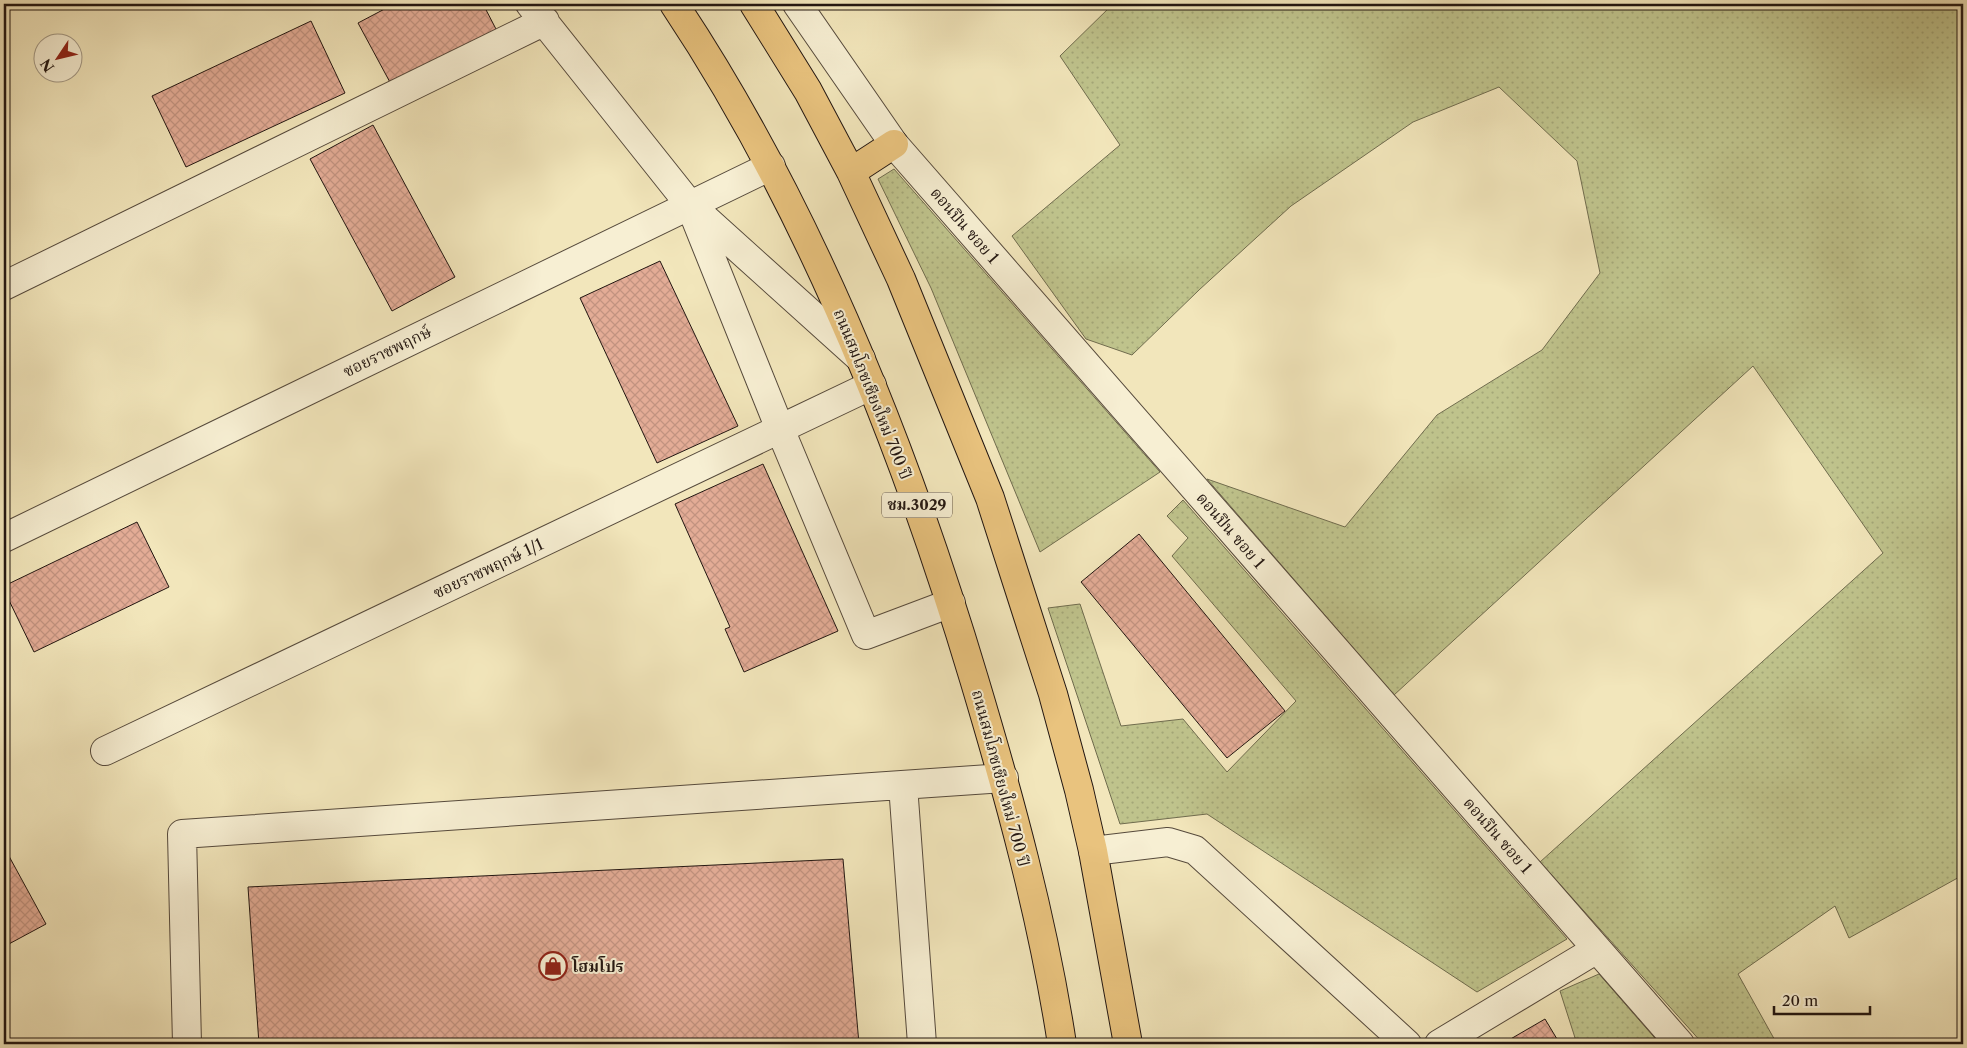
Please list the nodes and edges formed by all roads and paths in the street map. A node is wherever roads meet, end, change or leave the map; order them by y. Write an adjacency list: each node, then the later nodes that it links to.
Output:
1 (674, 4): 6 (main road, ถนนสมโภชเชียงใหม่ 700 ปี / ชม.3029)
2 (797, 4): 5 (street, ดอนปิน ซอย 1)
3 (756, 5): 7 (main road)
4 (538, 13): 8 (street); 9 (street)
5 (894, 144): 7 (main road); 19 (street, ดอนปิน ซอย 1)
6 (771, 166): 8 (street, ซอยราชพฤกษ์); 10 (main road, ถนนสมโภชเชียงใหม่ 700 ปี / ชม.3029)
7 (851, 172): 18 (main road)
8 (690, 205): 10 (street); 12 (street); 13 (street, ซอยราชพฤกษ์)
9 (4, 286)
10 (861, 359): 11 (main road, ถนนสมโภชเชียงใหม่ 700 ปี / ชม.3029)
11 (872, 385): 12 (street, ซอยราชพฤกษ์ 1/1); 14 (main road, ถนนสมโภชเชียงใหม่ 700 ปี / ชม.3029)
12 (780, 429): 14 (street); 15 (street, ซอยราชพฤกษ์ 1/1)
13 (4, 538)
14 (951, 603): 16 (main road, ถนนสมโภชเชียงใหม่ 700 ปี / ชม.3029)
15 (105, 750)
16 (1004, 778): 17 (street); 22 (main road, ถนนสมโภชเชียงใหม่ 700 ปี / ชม.3029)
17 (902, 785): 20 (street); 21 (street)
18 (1093, 851): 23 (main road); 24 (street)
19 (1597, 949): 25 (street); 26 (street, ดอนปิน ซอย 1)
20 (187, 1044)
21 (922, 1044)
22 (1062, 1044)
23 (1128, 1044)
24 (1407, 1044)
25 (1439, 1044)
26 (1680, 1044)

